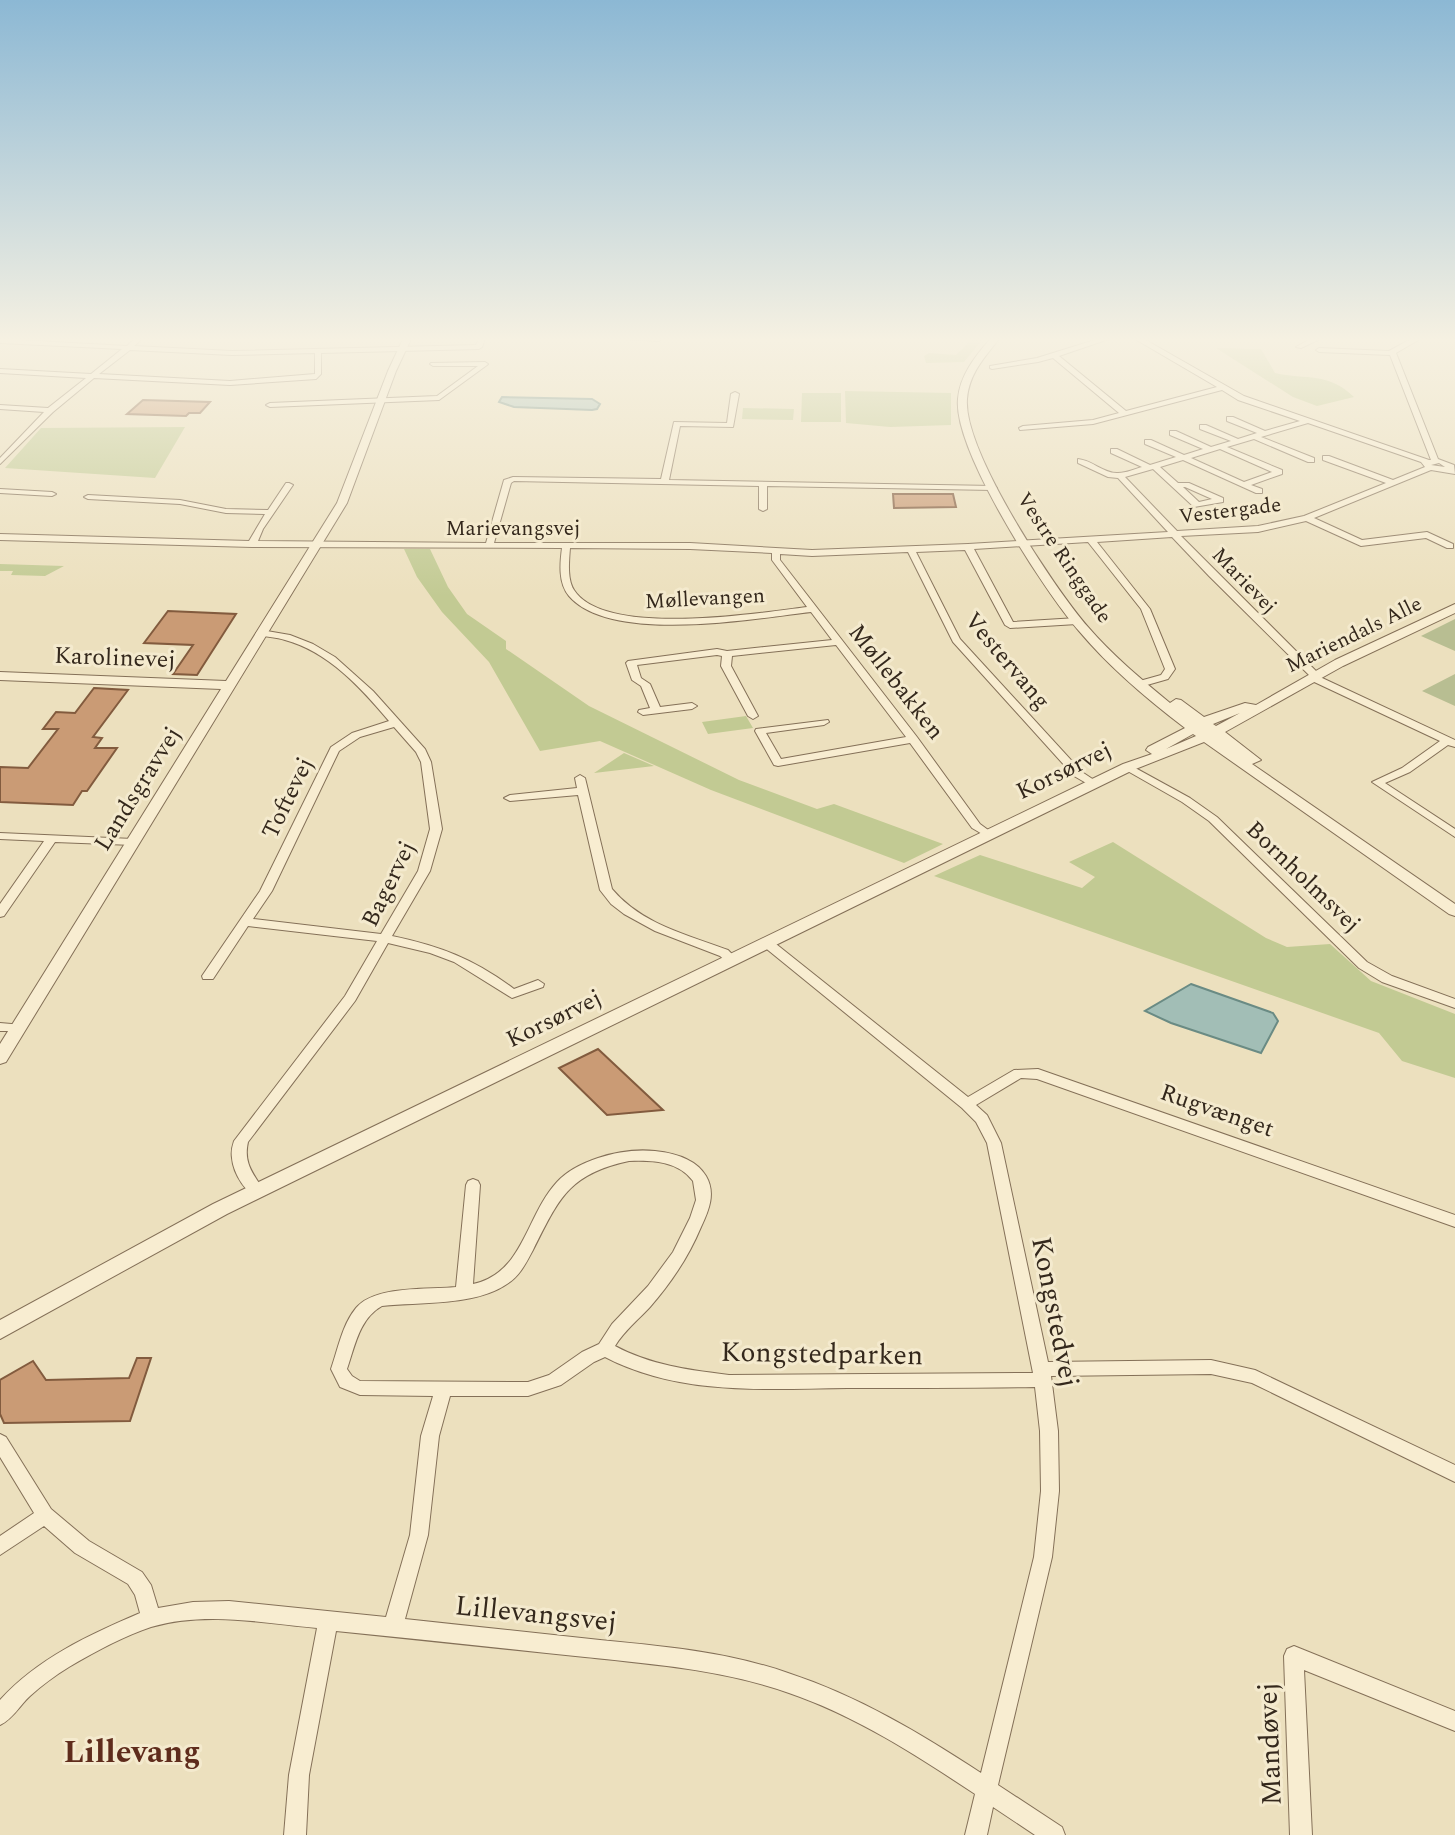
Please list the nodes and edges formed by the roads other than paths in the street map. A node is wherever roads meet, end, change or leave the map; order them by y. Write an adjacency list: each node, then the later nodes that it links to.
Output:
1 (35, 425): 21 (street)
2 (372, 425): 52 (street, Landsgravvej)
3 (677, 425): 33 (street)
4 (711, 425): 5 (street)
5 (730, 425)
6 (964, 425): 39 (street, Vestre Ringgade)
7 (1077, 425): 13 (street)
8 (1244, 425): 15 (street)
9 (1294, 425): 15 (street)
10 (1318, 425): 29 (street)
11 (1417, 425): 29 (street)
12 (1203, 427): 17 (street)
13 (1023, 428)
14 (1173, 433): 22 (street)
15 (1264, 433): 16 (street)
16 (1253, 436): 17 (street); 26 (street)
17 (1237, 441): 19 (street)
18 (1148, 442): 24 (street)
19 (1219, 446): 22 (street); 36 (street)
20 (0, 447): 21 (street)
21 (11, 448): 28 (street)
22 (1209, 449): 24 (street)
23 (1114, 451): 30 (street)
24 (1182, 457): 30 (street); 36 (street)
25 (1326, 458): 34 (street)
26 (1311, 460)
27 (1082, 461): 32 (street)
28 (0, 462)
29 (1431, 463): 31 (street); 34 (street, Vestergade)
30 (1152, 466): 32 (street); 38 (street)
31 (1451, 467)
32 (1120, 477): 47 (street, Marievej)
33 (664, 482): 35 (street); 53 (street)
34 (1394, 483): 46 (street, Vestergade)
35 (763, 484): 39 (street); 44 (street)
36 (1245, 484): 41 (street)
37 (289, 485): 45 (street)
38 (1176, 485)
39 (993, 488): 51 (street, Vestre Ringgade)
40 (0, 491): 42 (street)
41 (1259, 491)
42 (52, 494)
43 (88, 497): 45 (street)
44 (762, 509)
45 (269, 512): 50 (street)
46 (1307, 518): 47 (street, Vestergade); 54 (street)
47 (1177, 536): 49 (street, Vestergade); 66 (street, Marievej)
48 (0, 537): 50 (street, Marievangsvej)
49 (1093, 541): 51 (street, Vestergade); 67 (street)
50 (253, 544): 52 (street, Marievangsvej)
51 (1025, 544): 56 (street, Marievangsvej); 61 (street, Vestre Ringgade)
52 (317, 545): 53 (street, Marievangsvej); 62 (street, Landsgravvej)
53 (489, 546): 55 (street, Marievangsvej)
54 (1450, 546)
55 (566, 547): 58 (street, Marievangsvej); 60 (street, Møllevangen)
56 (968, 547): 57 (street, Marievangsvej); 61 (street)
57 (911, 550): 58 (street, Marievangsvej); 80 (street, Vestervang)
58 (776, 551): 60 (street, Møllebakken)
59 (1455, 608): 66 (street, Mariendals Alle)
60 (813, 609): 63 (street, Møllebakken)
61 (1077, 621): 67 (street, Vestre Ringgade)
62 (261, 633): 68 (street, Landsgravvej); 74 (street, Bagervej)
63 (838, 642): 64 (street); 76 (street, Møllebakken)
64 (727, 654): 70 (street); 72 (street)
65 (0, 676): 68 (street, Karolinevej)
66 (1315, 677): 75 (street, Mariendals Alle); 77 (street)
67 (1139, 681): 75 (street, Vestre Ringgade); 75 (street, Vestre Ringgade)
68 (229, 685): 87 (street, Landsgravvej)
69 (692, 706): 70 (street)
70 (656, 710): 71 (street)
71 (643, 712)
72 (753, 716)
73 (824, 722): 76 (street)
74 (395, 723): 91 (street, Toftevej); 92 (street, Bagervej)
75 (1204, 730): 78 (street, Korsørvej); 88 (street); 88 (street)
76 (914, 739): 84 (street, Møllebakken)
77 (1451, 743): 83 (street)
78 (1131, 765): 80 (street, Korsørvej); 97 (street, Bornholmsvej)
79 (580, 778): 81 (street)
80 (1093, 784): 84 (street, Korsørvej)
81 (583, 791): 82 (street); 94 (street)
82 (510, 798)
83 (1455, 834)
84 (989, 835): 93 (street, Korsørvej)
85 (0, 836): 86 (street)
86 (52, 838): 87 (street); 90 (street)
87 (132, 842): 99 (street, Landsgravvej)
88 (1372, 851): 89 (street)
89 (1455, 911)
90 (0, 913)
91 (246, 922): 92 (street); 95 (street, Toftevej)
92 (385, 940): 96 (street); 103 (street, Bagervej)
93 (767, 943): 94 (street, Korsørvej); 101 (street, Kongstedvej)
94 (732, 960): 103 (street, Korsørvej)
95 (208, 976)
96 (538, 984)
97 (1455, 1004)
98 (0, 1027): 99 (street)
99 (18, 1028): 100 (street, Landsgravvej)
100 (0, 1058)
101 (967, 1104): 104 (street, Rugvænget); 108 (street, Kongstedvej)
102 (473, 1185): 105 (street)
103 (257, 1191): 106 (street, Korsørvej)
104 (1455, 1221)
105 (464, 1291): 107 (street); 109 (street)
106 (0, 1331)
107 (605, 1349): 108 (street, Kongstedparken); 109 (street)
108 (1042, 1375): 111 (street); 119 (street, Kongstedvej)
109 (444, 1389): 116 (street)
110 (0, 1442): 112 (street)
111 (1455, 1474)
112 (45, 1515): 113 (street); 114 (street)
113 (0, 1546)
114 (151, 1618): 115 (street, Lillevangsvej); 117 (street, Lillevangsvej)
115 (328, 1620): 116 (street, Lillevangsvej); 120 (street)
116 (393, 1627): 119 (street, Lillevangsvej)
117 (0, 1716)
118 (1455, 1721): 123 (street, Mandøvej)
119 (987, 1791): 121 (street, Kongstedvej); 122 (street, Lillevangsvej)
120 (295, 1835)
121 (976, 1835)
122 (1054, 1835)
123 (1301, 1835)

